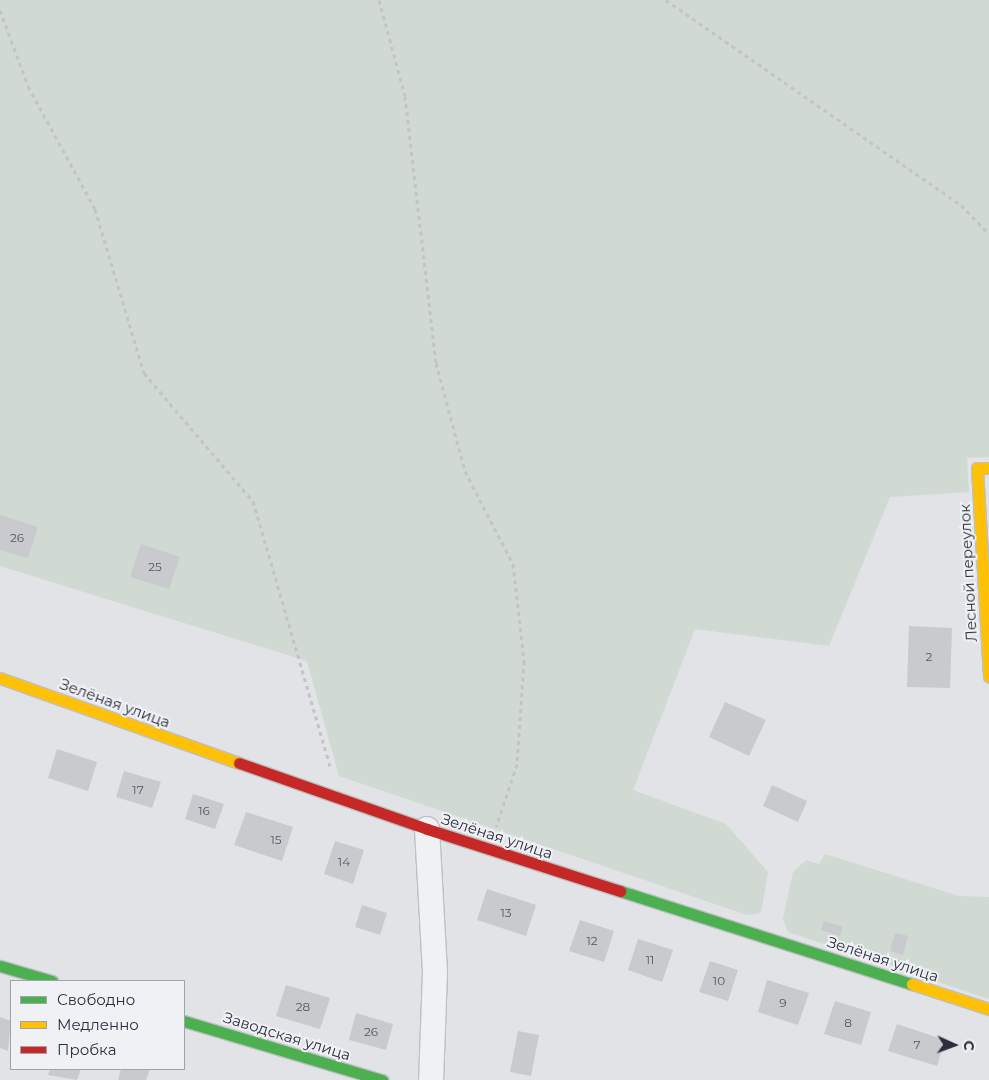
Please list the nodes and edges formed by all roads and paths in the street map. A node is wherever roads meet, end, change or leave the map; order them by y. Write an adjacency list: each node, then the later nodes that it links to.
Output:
1 (379, 0): 10 (path)
2 (666, 0): 4 (path)
3 (0, 10): 8 (path)
4 (989, 234)
5 (983, 468): 6 (street, Лесной переулок)
6 (989, 677)
7 (0, 678): 8 (street, Зелёная улица)
8 (340, 800): 9 (street, Зелёная улица)
9 (427, 829): 10 (street, Зелёная улица); 16 (street)
10 (489, 849): 13 (street, Зелёная улица)
11 (0, 966): 12 (street)
12 (49, 980)
13 (989, 1009)
14 (185, 1021): 15 (street, Заводская улица)
15 (382, 1080)
16 (431, 1080)

